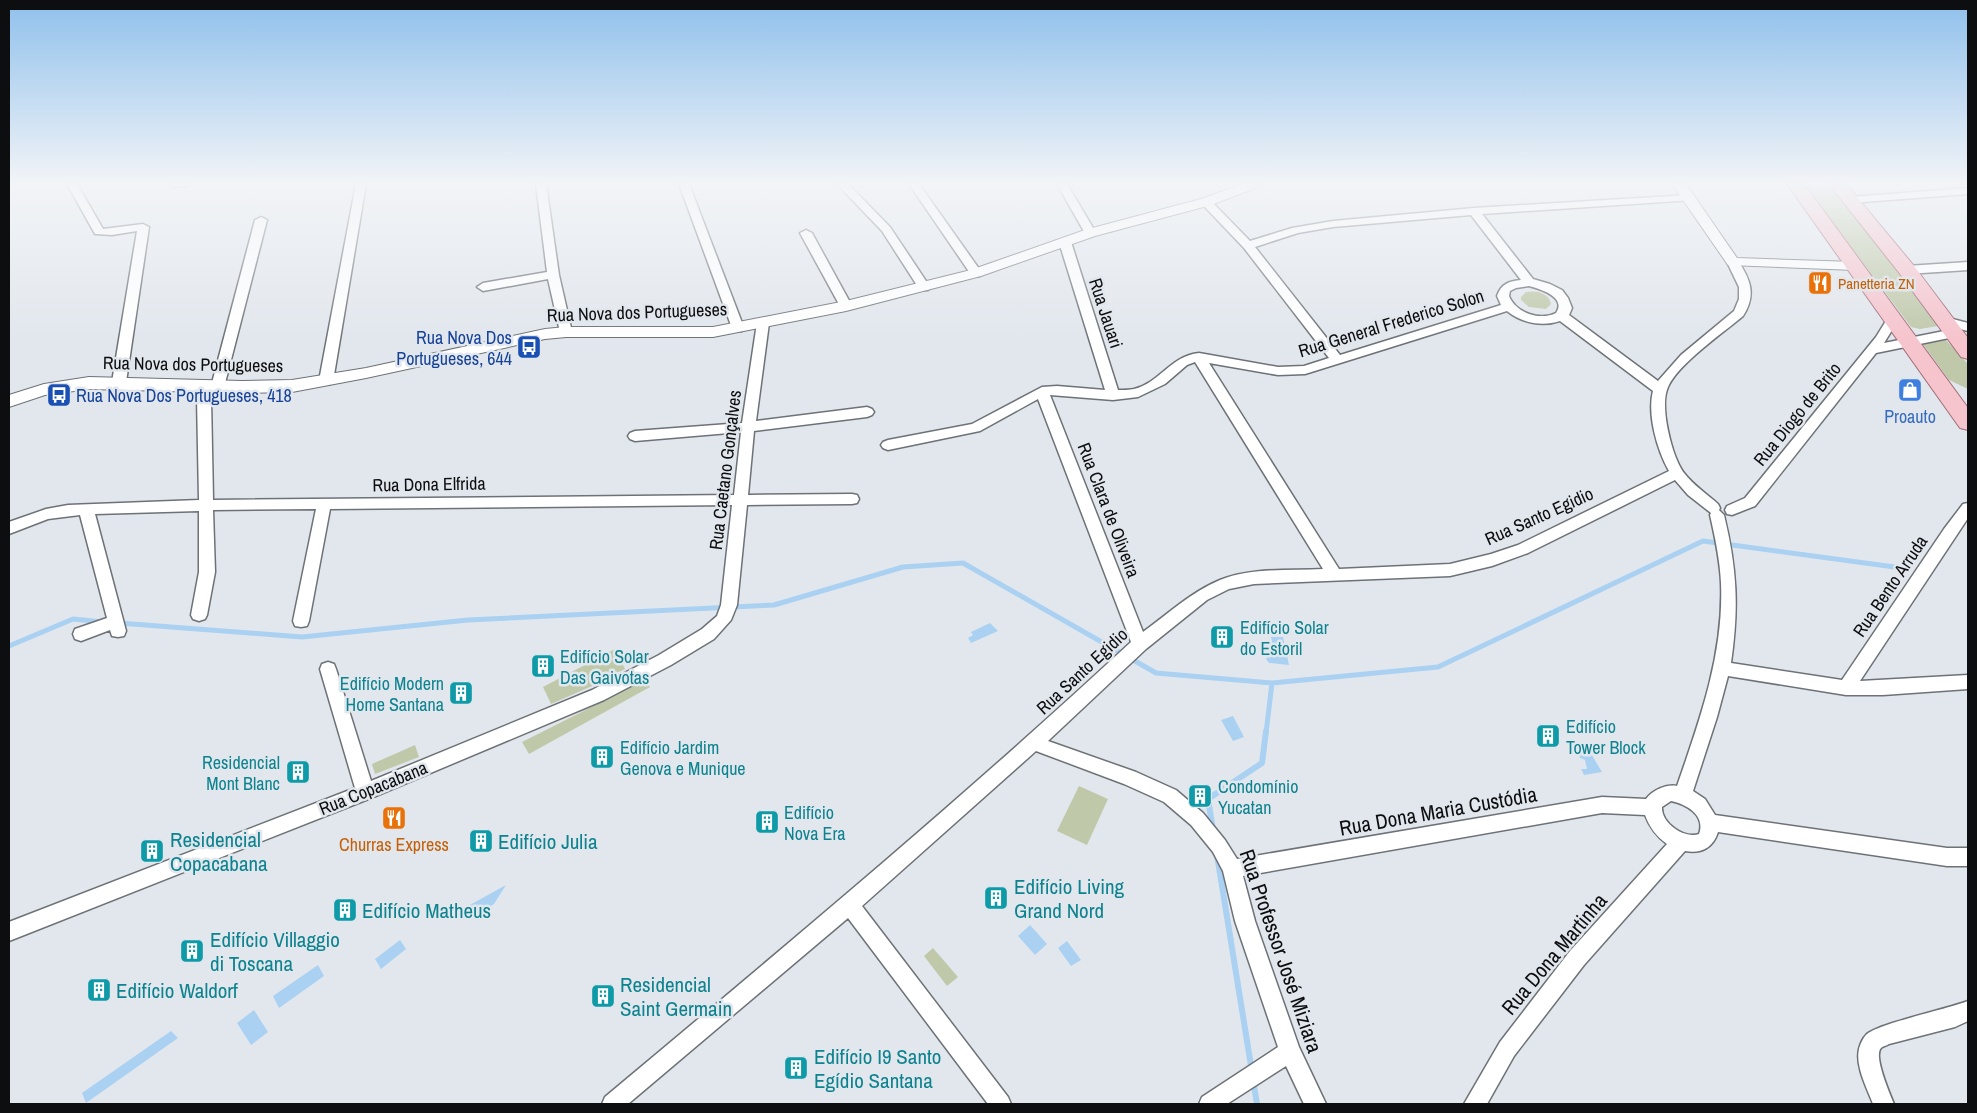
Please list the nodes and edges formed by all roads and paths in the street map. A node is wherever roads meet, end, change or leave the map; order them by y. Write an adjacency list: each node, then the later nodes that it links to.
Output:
1 (141, 236): 42 (street)
2 (257, 236): 43 (street)
3 (353, 236): 41 (street)
4 (548, 236): 23 (street)
5 (703, 236): 33 (street)
6 (808, 236): 27 (street)
7 (891, 236): 26 (street)
8 (950, 236): 22 (street)
9 (1082, 236): 16 (street, Rua Nova dos Portugueses)
10 (1238, 236): 17 (street)
11 (1281, 236): 17 (street)
12 (1493, 236): 24 (street)
13 (1716, 236): 18 (street)
14 (1833, 236): 19 (main road)
15 (1879, 236): 21 (main road)
16 (1064, 242): 22 (street, Rua Nova dos Portugueses); 47 (street, Rua Jauari)
17 (1248, 246): 39 (street)
18 (1734, 262): 19 (street); 44 (street)
19 (1855, 266): 30 (main road)
20 (1968, 266): 21 (street)
21 (1907, 270): 32 (main road)
22 (976, 273): 26 (street, Rua Nova dos Portugueses)
23 (554, 275): 25 (street); 34 (street)
24 (1529, 282): 28 (street); 29 (street)
25 (482, 287)
26 (924, 287): 27 (street, Rua Nova dos Portugueses)
27 (846, 306): 31 (street, Rua Nova dos Portugueses)
28 (1508, 307): 29 (street); 39 (street, Rua General Frederico Solon)
29 (1562, 316): 44 (street)
30 (1893, 319): 35 (main road); 36 (street, Rua Diogo de Brito)
31 (763, 323): 33 (street, Rua Nova dos Portugueses); 51 (street, Rua Caetano Gonçalves)
32 (1956, 327): 35 (street); 37 (main road)
33 (738, 328): 34 (street, Rua Nova dos Portugueses)
34 (566, 332): 41 (street, Rua Nova dos Portugueses)
35 (1910, 342): 36 (street); 40 (main road)
36 (1873, 350): 61 (street, Rua Diogo de Brito)
37 (1968, 352)
38 (1199, 357): 39 (street, Rua General Frederico Solon); 47 (street); 63 (street)
39 (1336, 360)
40 (1936, 378): 46 (main road); 50 (main road)
41 (326, 381): 43 (street, Rua Nova dos Portugueses)
42 (119, 382): 43 (street, Rua Nova dos Portugueses); 48 (street, Rua Nova dos Portugueses)
43 (213, 387): 58 (street)
44 (1660, 389): 54 (street)
45 (1042, 391): 47 (street); 53 (street); 68 (street, Rua Clara de Oliveira)
46 (1968, 392)
47 (1113, 395)
48 (9, 400)
49 (867, 412): 51 (street)
50 (1967, 421)
51 (748, 427): 52 (street); 55 (street, Rua Caetano Gonçalves)
52 (635, 436)
53 (888, 445)
54 (1677, 473): 61 (street); 63 (street, Rua Santo Egidio)
55 (740, 499): 56 (street, Rua Dona Elfrida); 57 (street, Rua Dona Elfrida); 65 (street, Rua Caetano Gonçalves)
56 (852, 499)
57 (324, 504): 58 (street, Rua Dona Elfrida); 66 (street)
58 (206, 505): 60 (street, Rua Dona Elfrida); 64 (street)
59 (1968, 508): 72 (street, Rua Bento Arruda)
60 (86, 509): 62 (street, Rua Dona Elfrida); 67 (street)
61 (1722, 510): 69 (street)
62 (9, 528)
63 (1335, 575): 68 (street, Rua Santo Egidio)
64 (199, 615)
65 (723, 620): 74 (street, Rua Copacabana)
66 (301, 621)
67 (81, 634)
68 (1140, 644): 73 (street, Rua Santo Egidio)
69 (1722, 668): 72 (street); 75 (street)
70 (328, 669): 74 (street)
71 (1968, 682): 72 (street)
72 (1846, 688)
73 (1034, 743): 80 (street, Rua Professor José Miziara); 81 (street, Rua Santo Egidio)
74 (365, 792): 82 (street, Rua Copacabana)
75 (1682, 795): 76 (street); 77 (street)
76 (1652, 808): 78 (street); 80 (street, Rua Dona Maria Custódia)
77 (1710, 823): 78 (street); 79 (street)
78 (1681, 842): 89 (street, Rua Dona Martinha)
79 (1968, 857)
80 (1232, 869): 84 (street, Rua Professor José Miziara)
81 (849, 905): 85 (street, Rua Santo Egidio); 86 (street)
82 (9, 931)
83 (1968, 1011): 90 (street)
84 (1290, 1051): 87 (street); 88 (street, Rua Professor José Miziara)
85 (612, 1104)
86 (1001, 1104)
87 (1209, 1104)
88 (1315, 1104)
89 (1475, 1104)
90 (1883, 1104)

